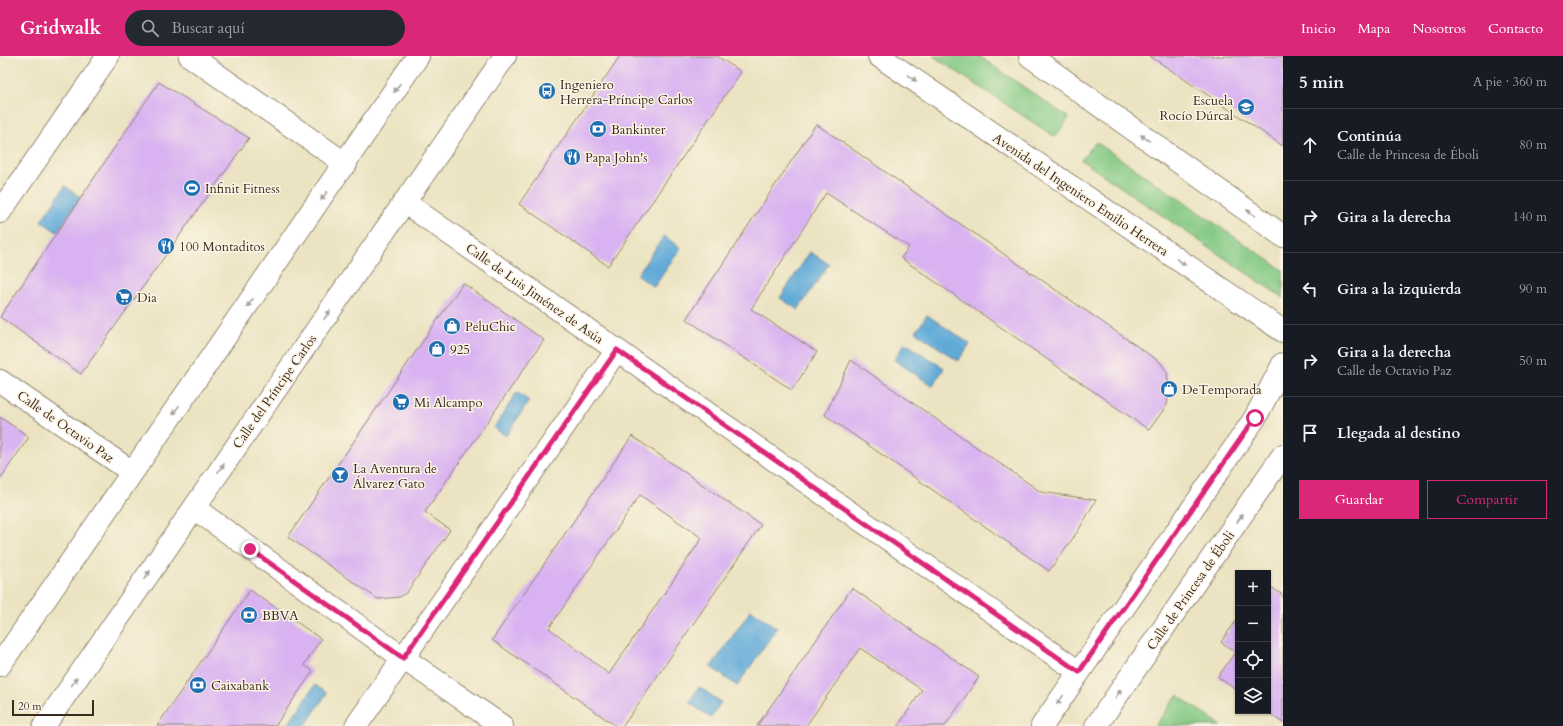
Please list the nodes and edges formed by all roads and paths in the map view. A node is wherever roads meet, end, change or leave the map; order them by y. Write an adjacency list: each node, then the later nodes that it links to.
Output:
1 (108, 56): 9 (street)
2 (190, 56): 7 (street)
3 (418, 56): 7 (street, one-way to 7)
4 (506, 56): 8 (street, Calle del Príncipe Carlos)
5 (879, 56): 11 (street, Avenida del Ingeniero Emilio Herrera, one-way to 11)
6 (1030, 56): 10 (street, one-way to 6)
7 (346, 164): 16 (street, one-way to 16)
8 (404, 202): 12 (street, Calle de Luis Jiménez de Asúa); 17 (street, Calle del Príncipe Carlos, one-way to 8)
9 (0, 212)
10 (1283, 236)
11 (1283, 332)
12 (617, 350): 18 (street); 20 (street, Calle de Luis Jiménez de Asúa)
13 (1283, 364): 20 (street)
14 (0, 381): 16 (street, Calle de Octavio Paz)
15 (1283, 455): 25 (street, Calle de Princesa de Éboli, one-way to 15)
16 (132, 472): 19 (street)
17 (194, 508): 18 (street); 21 (street, Calle del Príncipe Carlos, one-way to 17)
18 (403, 658): 22 (street); 23 (street)
19 (0, 664)
20 (1079, 672): 24 (street, one-way to 24)
21 (44, 726)
22 (356, 726)
23 (502, 726)
24 (1042, 726)
25 (1096, 726)

